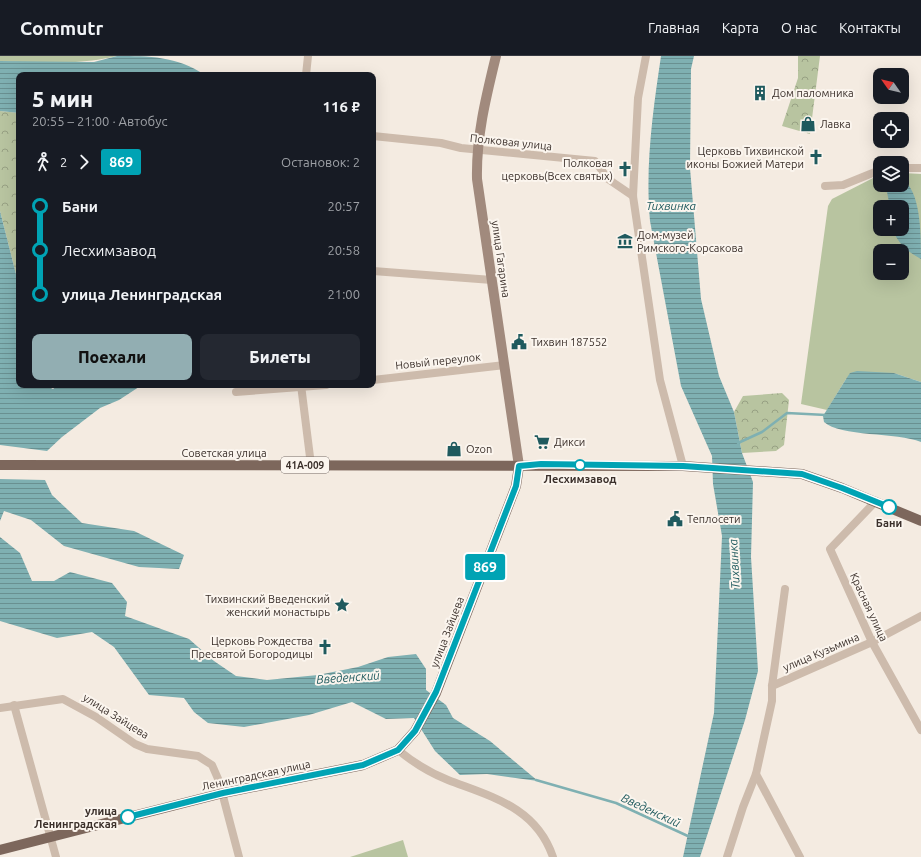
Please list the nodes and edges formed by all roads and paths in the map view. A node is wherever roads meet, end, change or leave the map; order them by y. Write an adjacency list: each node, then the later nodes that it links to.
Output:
1 (308, 56): 4 (street)
2 (496, 56): 6 (street, улица Гагарина)
3 (646, 56): 11 (street)
4 (306, 72)
5 (376, 136): 6 (street, Полковая улица)
6 (477, 150): 11 (street, Полковая улица); 13 (street, улица Гагарина)
7 (909, 168): 8 (street)
8 (921, 168)
9 (873, 173): 10 (street)
10 (824, 186)
11 (633, 196): 22 (street)
12 (376, 271): 13 (street)
13 (492, 280): 14 (street, улица Гагарина)
14 (505, 365): 15 (street, Новый переулок); 21 (street, улица Гагарина)
15 (376, 380)
16 (279, 388): 18 (street)
17 (301, 388): 20 (street)
18 (236, 392)
19 (0, 465): 20 (main road, Советская улица / 41А-009)
20 (310, 465): 21 (main road, Советская улица / 41А-009)
21 (519, 466): 22 (main road, 41А-009); 32 (main road, улица Зайцева)
22 (683, 466): 23 (main road, 41А-009)
23 (876, 501): 24 (main road); 27 (street, Красная улица)
24 (921, 521)
25 (784, 589): 28 (street)
26 (921, 616): 27 (street, улица Кузьмина)
27 (872, 642): 28 (street, улица Кузьмина); 31 (street, Красная улица)
28 (772, 686): 34 (street)
29 (14, 705): 30 (street, улица Зайцева); 35 (street, улица Зайцева); 36 (street)
30 (0, 708)
31 (921, 730)
32 (415, 731): 33 (main road, Ленинградская улица)
33 (398, 750): 35 (main road, Ленинградская улица); 40 (street)
34 (756, 774): 41 (street); 42 (street)
35 (223, 793): 36 (main road, Ленинградская улица); 39 (street, улица Зайцева)
36 (51, 836): 37 (main road, Ленинградская улица); 38 (street)
37 (0, 850)
38 (56, 857)
39 (239, 857)
40 (553, 857)
41 (727, 857)
42 (800, 857)

